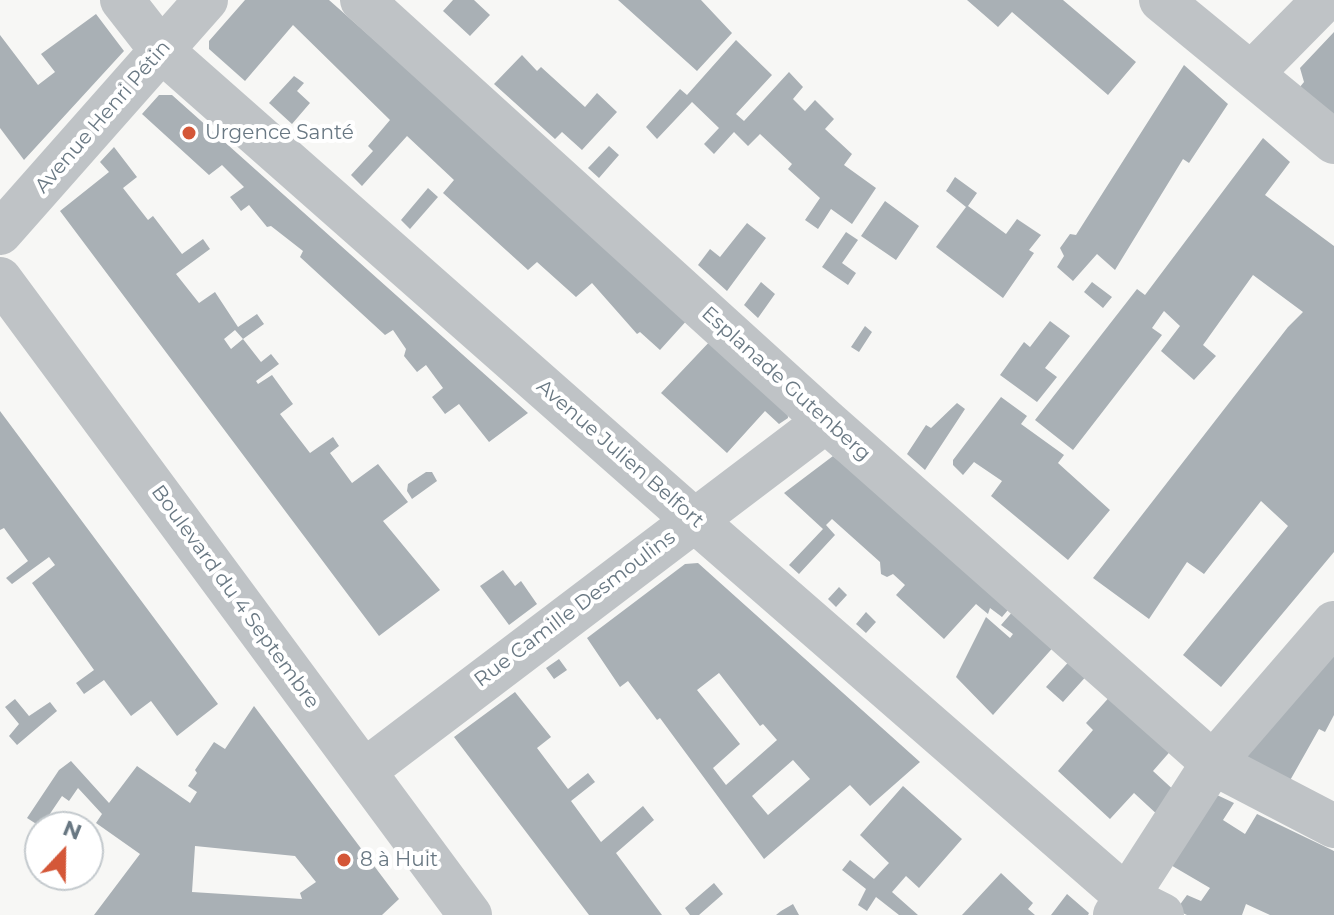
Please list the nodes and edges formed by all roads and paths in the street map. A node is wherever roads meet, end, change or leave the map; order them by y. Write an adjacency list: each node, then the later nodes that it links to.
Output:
1 (122, 0): 6 (street, Avenue Julien Belfort)
2 (206, 0): 6 (street, Avenue Henri Pétin)
3 (362, 0): 11 (street, Esplanade Gutenberg)
4 (1161, 0): 7 (street)
5 (1324, 0): 7 (street)
6 (161, 50): 9 (street, Avenue Henri Pétin); 12 (street, Avenue Julien Belfort)
7 (1252, 73): 8 (street)
8 (1334, 142)
9 (0, 233)
10 (0, 279): 15 (street, Boulevard du 4 Septembre)
11 (826, 421): 12 (street, Rue Camille Desmoulins); 14 (street, Esplanade Gutenberg)
12 (693, 519): 15 (street, Rue Camille Desmoulins); 17 (street, Avenue Julien Belfort)
13 (1334, 623): 14 (street)
14 (1213, 763): 16 (street, Esplanade Gutenberg); 17 (street)
15 (364, 771): 18 (street, Boulevard du 4 Septembre)
16 (1334, 826)
17 (1135, 909)
18 (470, 915)

